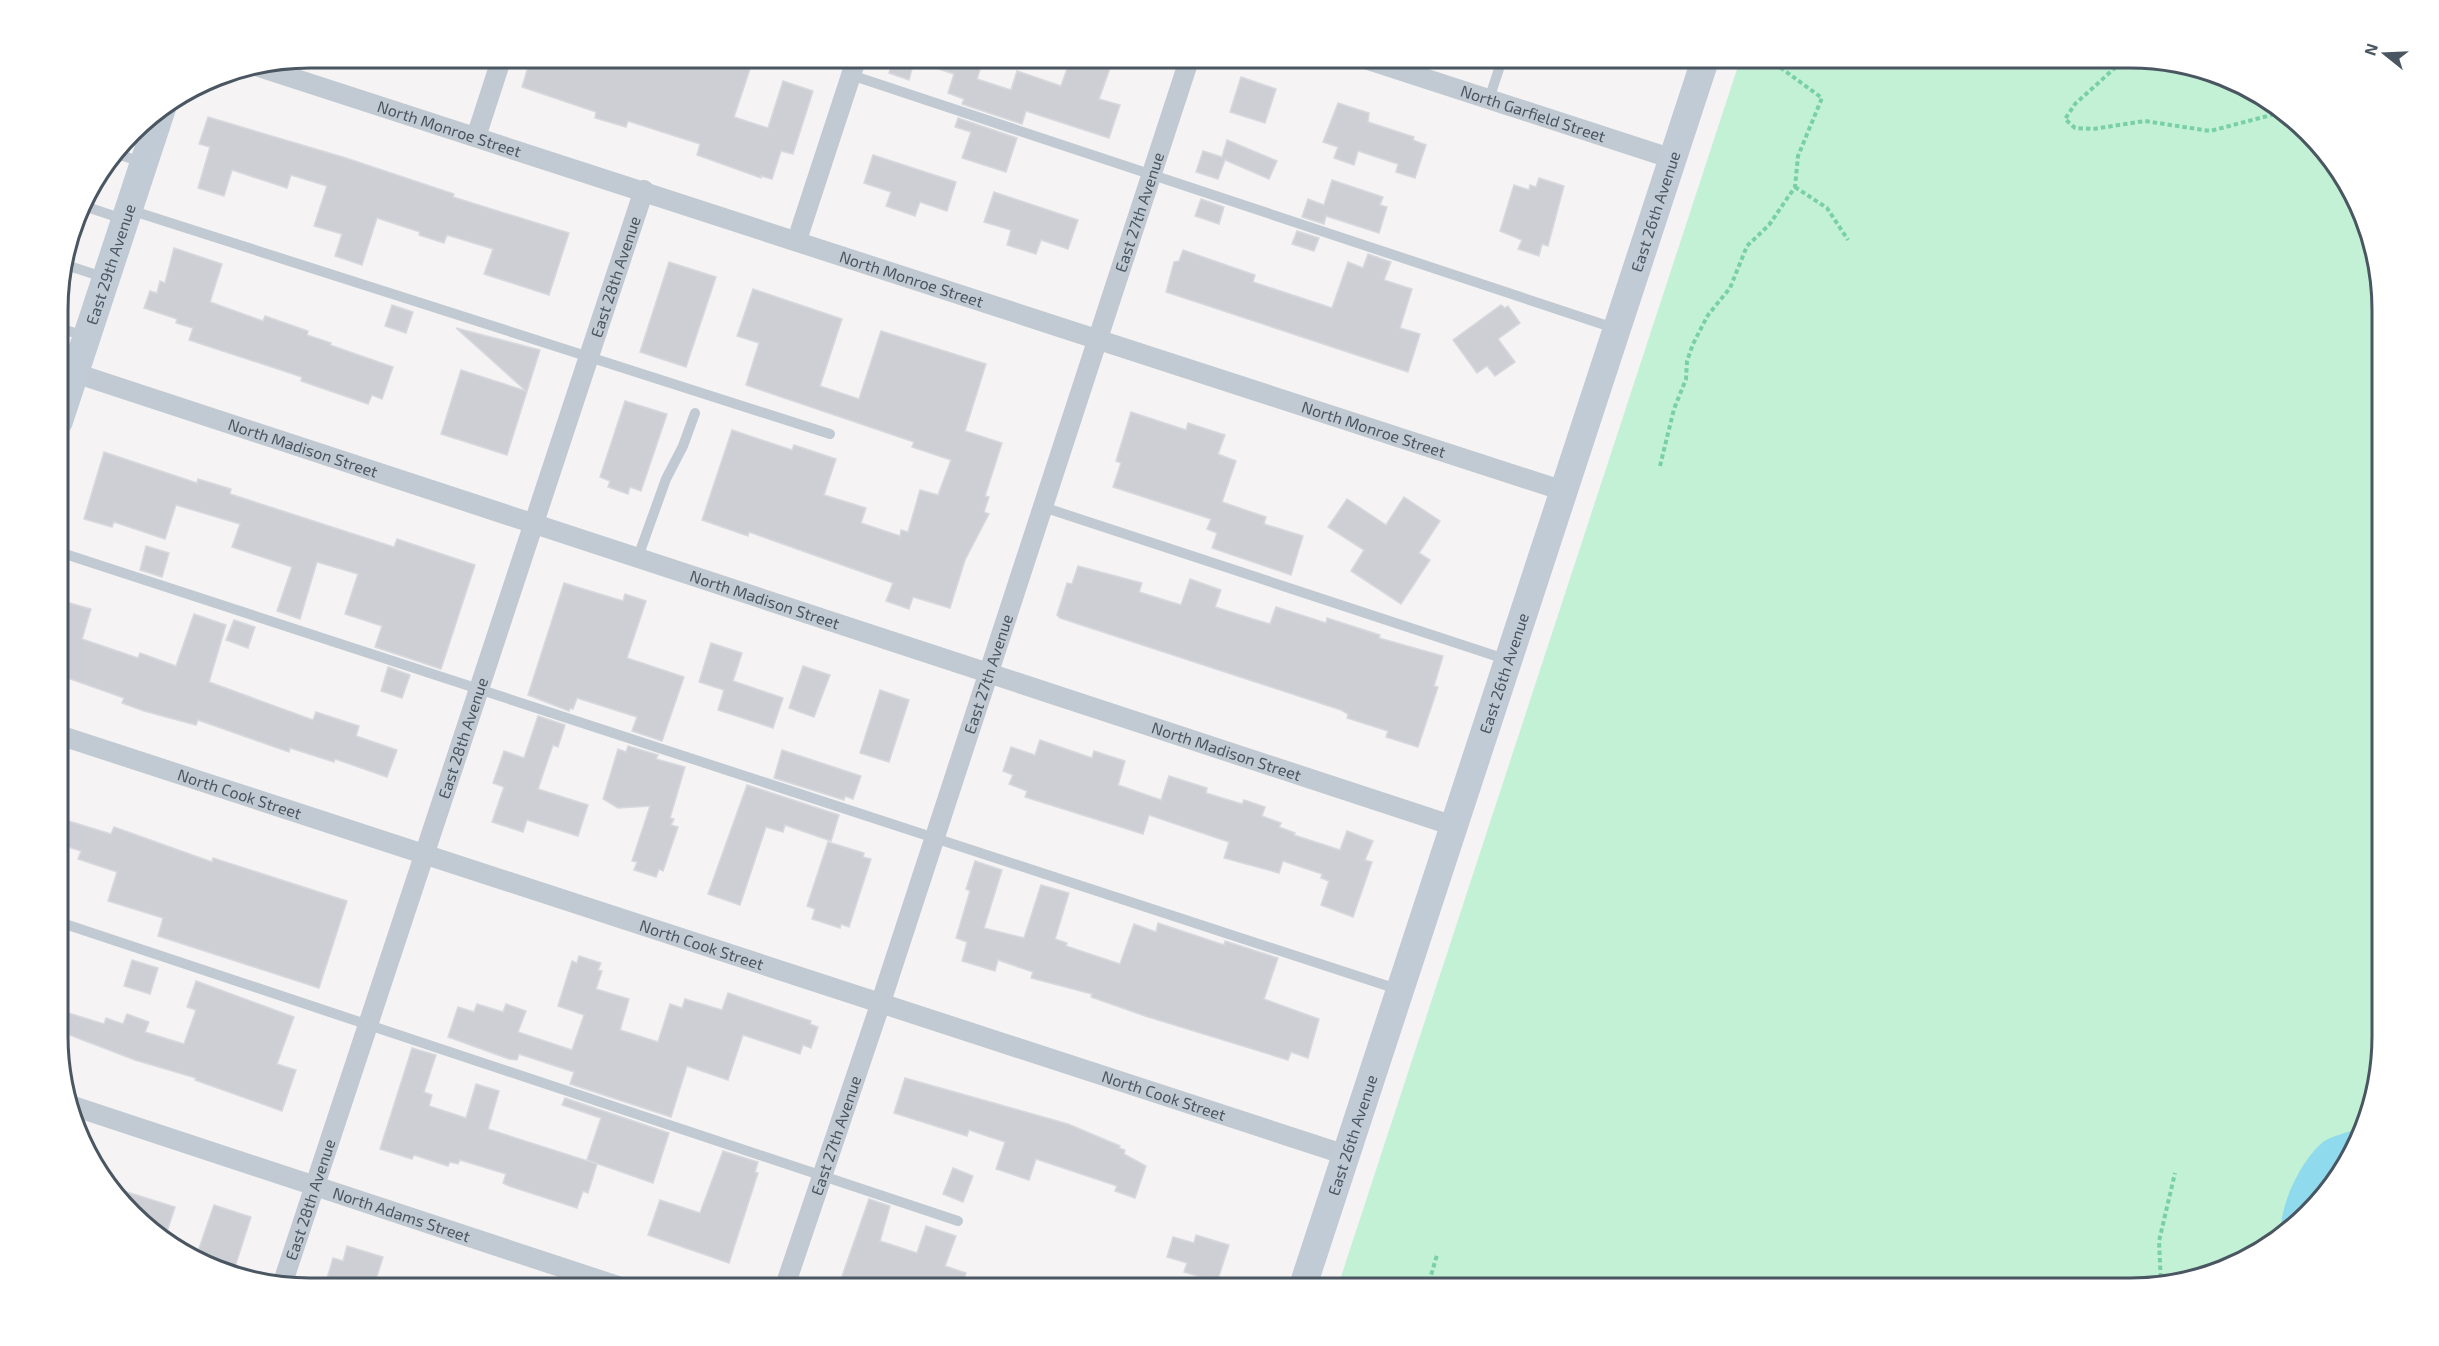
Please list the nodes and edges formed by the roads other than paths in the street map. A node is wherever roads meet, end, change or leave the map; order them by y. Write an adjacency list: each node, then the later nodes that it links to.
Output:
1 (498, 68): 11 (street)
2 (853, 68): 19 (street)
3 (860, 68): 15 (lane)
4 (1186, 68): 15 (street, East 27th Avenue)
5 (1393, 68): 9 (street, North Garfield Street)
6 (1499, 68): 9 (lane)
7 (1702, 68): 13 (street, East 26th Avenue)
8 (271, 71): 11 (street, North Monroe Street)
9 (1489, 99): 13 (street, North Garfield Street)
10 (157, 122): 14 (street, East 29th Avenue)
11 (476, 137): 16 (street, North Monroe Street)
12 (123, 156): 14 (lane)
13 (1673, 159): 22 (street, East 26th Avenue)
14 (144, 162): 18 (street, East 29th Avenue)
15 (1152, 174): 22 (lane); 25 (street, East 27th Avenue)
16 (644, 190): 19 (street, North Monroe Street); 26 (street, East 28th Avenue)
17 (91, 206): 18 (lane)
18 (126, 214): 21 (street, East 29th Avenue); 26 (lane)
19 (797, 240): 25 (street, North Monroe Street)
20 (71, 267): 21 (lane)
21 (106, 278): 24 (street, East 29th Avenue)
22 (1617, 329): 31 (street, East 26th Avenue)
23 (68, 331): 24 (lane)
24 (87, 336): 27 (street, East 29th Avenue)
25 (1098, 339): 31 (street, North Monroe Street); 32 (street, East 27th Avenue)
26 (588, 358): 30 (lane); 33 (street, East 28th Avenue)
27 (68, 384)
28 (68, 386): 33 (street, North Madison Street)
29 (694, 412): 35 (lane)
30 (830, 434)
31 (1564, 490): 36 (street, East 26th Avenue)
32 (1043, 507): 36 (lane); 37 (street, East 27th Avenue)
33 (534, 522): 35 (street, North Madison Street); 38 (street, East 28th Avenue)
34 (68, 555): 38 (lane)
35 (638, 557): 37 (street, North Madison Street)
36 (1508, 660): 40 (street, East 26th Avenue)
37 (989, 672): 40 (street, North Madison Street); 41 (street, East 27th Avenue)
38 (479, 688): 41 (lane); 42 (street, East 28th Avenue)
39 (68, 738): 42 (street, North Cook Street)
40 (1454, 826): 44 (street, East 26th Avenue)
41 (934, 840): 44 (lane); 45 (street, East 27th Avenue)
42 (425, 853): 45 (street, North Cook Street); 46 (street, East 28th Avenue)
43 (68, 925): 46 (lane)
44 (1400, 990): 48 (street, East 26th Avenue)
45 (880, 1005): 48 (street, North Cook Street); 49 (street, East 27th Avenue)
46 (368, 1024): 49 (lane); 50 (street, East 28th Avenue)
47 (78, 1108): 50 (street, North Adams Street)
48 (1346, 1155): 55 (street, East 26th Avenue)
49 (823, 1175): 51 (lane); 54 (street, East 27th Avenue)
50 (315, 1186): 52 (street, East 28th Avenue); 53 (street, North Adams Street)
51 (958, 1221)
52 (285, 1277)
53 (594, 1278)
54 (788, 1278)
55 (1306, 1278)

